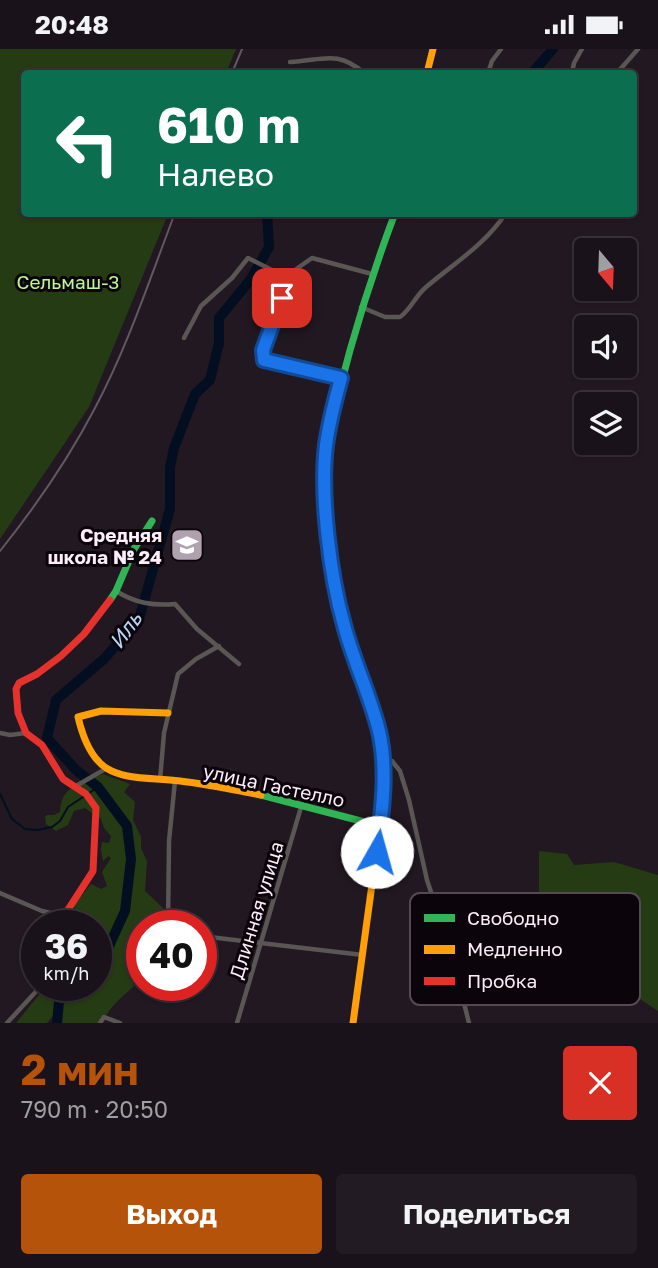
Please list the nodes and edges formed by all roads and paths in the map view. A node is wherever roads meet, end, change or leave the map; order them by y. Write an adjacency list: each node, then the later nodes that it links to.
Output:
1 (433, 49): 7 (street)
2 (501, 49): 8 (street)
3 (582, 49): 9 (street)
4 (638, 49): 10 (street)
5 (290, 62): 6 (street)
6 (360, 70)
7 (428, 70)
8 (489, 70)
9 (573, 70)
10 (620, 70)
11 (394, 217): 14 (street)
12 (503, 217): 15 (street)
13 (292, 272): 14 (street); 16 (street); 17 (street)
14 (372, 274): 15 (street)
15 (361, 307): 17 (street)
16 (184, 338)
17 (341, 378): 25 (street)
18 (152, 521): 19 (street)
19 (117, 591): 20 (street); 24 (street)
20 (219, 646): 21 (street); 22 (street)
21 (239, 664)
22 (168, 713): 26 (street); 27 (street)
23 (0, 733): 24 (street)
24 (26, 733): 29 (street)
25 (383, 761): 31 (street); 32 (street)
26 (107, 768): 27 (street, улица Гастелло); 29 (street)
27 (160, 780): 28 (street, улица Гастелло)
28 (175, 781): 30 (street, улица Гастелло); 36 (street)
29 (76, 786): 35 (street)
30 (302, 804): 31 (street, улица Гастелло); 38 (street, Длинная улица)
31 (380, 826): 39 (street)
32 (431, 893)
33 (0, 894): 34 (street)
34 (40, 910)
35 (68, 910)
36 (168, 910)
37 (217, 938): 38 (street)
38 (261, 943): 39 (street); 45 (street, Длинная улица)
39 (363, 955): 46 (street)
40 (28, 1001): 42 (street)
41 (465, 1005): 47 (street)
42 (8, 1023)
43 (100, 1023): 44 (street)
44 (120, 1023)
45 (237, 1023)
46 (353, 1023)
47 (470, 1023)

